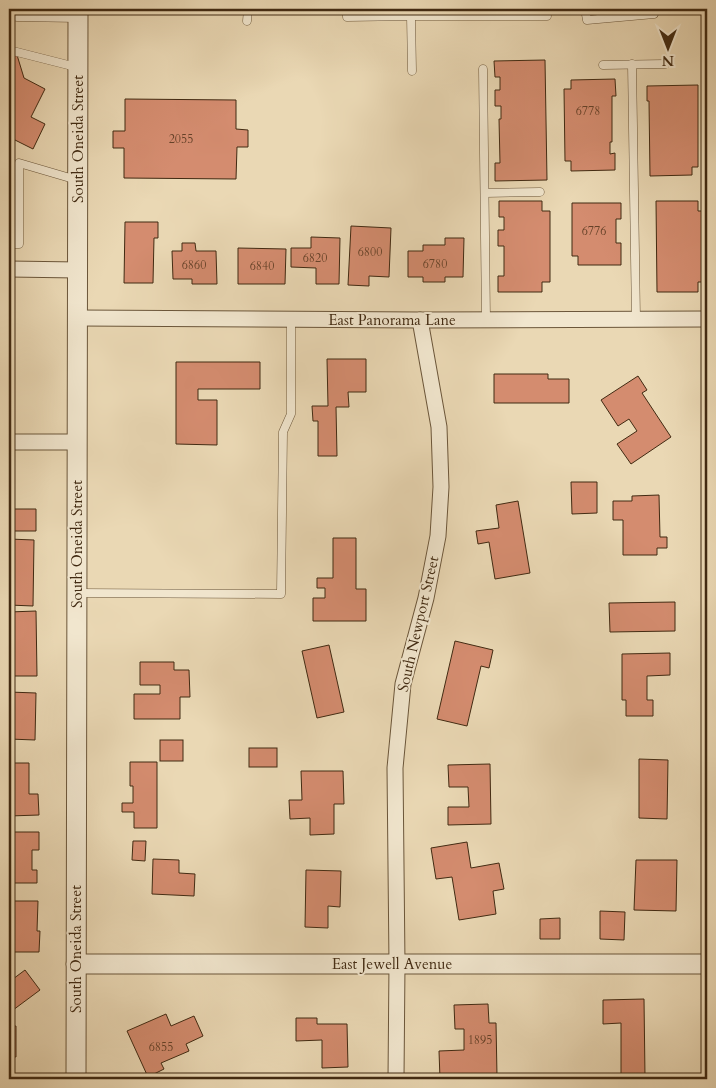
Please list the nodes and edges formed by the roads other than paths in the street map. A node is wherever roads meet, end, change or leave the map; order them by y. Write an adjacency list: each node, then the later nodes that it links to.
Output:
1 (17, 9): 7 (lane)
2 (248, 9): 9 (lane)
3 (347, 9): 8 (lane)
4 (540, 9): 8 (lane)
5 (585, 9): 6 (lane)
6 (655, 9)
7 (78, 13): 14 (street, South Oneida Street)
8 (411, 16): 16 (lane)
9 (247, 21)
10 (9, 50): 14 (lane)
11 (632, 64): 12 (lane); 13 (lane); 25 (lane)
12 (665, 64)
13 (603, 65)
14 (78, 68): 17 (street, South Oneida Street)
15 (483, 69): 19 (lane)
16 (412, 71)
17 (78, 180): 20 (lane); 22 (street, South Oneida Street)
18 (540, 192): 19 (lane)
19 (485, 193): 28 (lane)
20 (9, 244)
21 (9, 269): 22 (street)
22 (78, 270): 23 (street, South Oneida Street)
23 (78, 318): 24 (street, East Panorama Lane); 30 (street, South Oneida Street)
24 (291, 319): 27 (street, East Panorama Lane); 31 (lane)
25 (636, 319): 26 (street, East Panorama Lane); 28 (street, East Panorama Lane)
26 (707, 319)
27 (420, 320): 28 (street, East Panorama Lane); 33 (street, South Newport Street)
28 (486, 320)
29 (9, 442): 30 (street)
30 (78, 442): 31 (street, South Oneida Street)
31 (77, 594): 32 (street, South Oneida Street)
32 (76, 964): 33 (street, East Jewell Avenue); 35 (street, South Oneida Street)
33 (398, 964): 34 (street, East Jewell Avenue); 36 (street, South Newport Street)
34 (707, 964)
35 (76, 1079)
36 (396, 1079)

